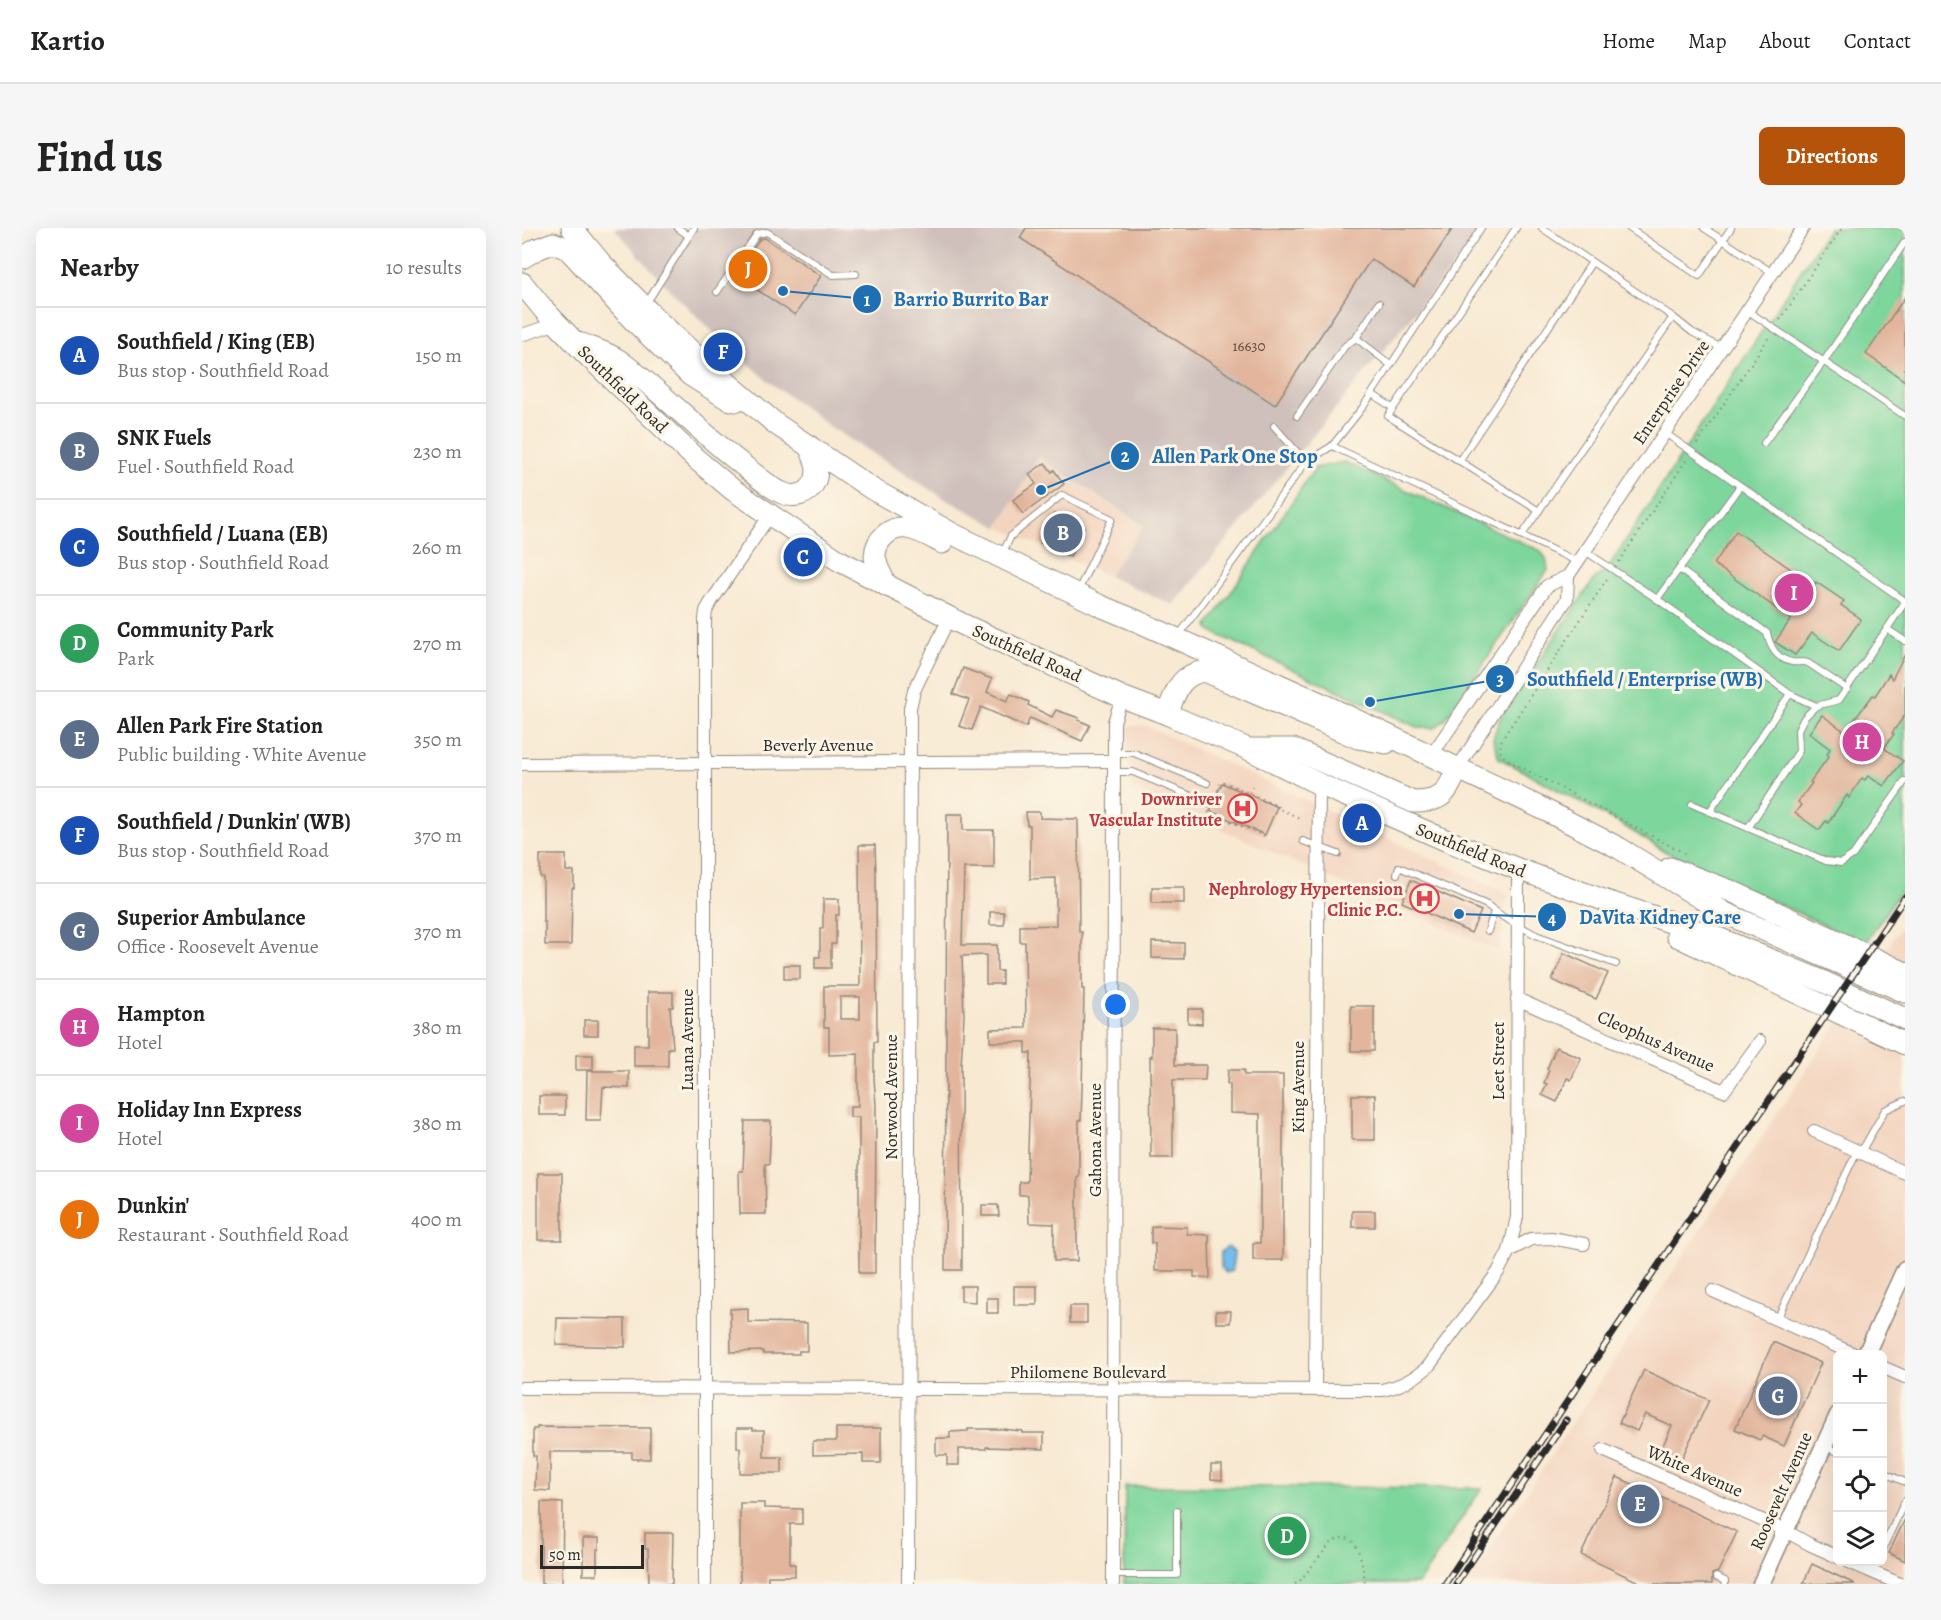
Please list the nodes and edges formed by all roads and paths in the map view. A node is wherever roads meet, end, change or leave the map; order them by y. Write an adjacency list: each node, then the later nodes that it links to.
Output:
1 (572, 228): 22 (highway)
2 (678, 228): 12 (lane)
3 (694, 228): 12 (lane)
4 (1482, 228): 32 (lane)
5 (1516, 228): 35 (lane)
6 (1542, 228): 16 (lane)
7 (1629, 228): 13 (lane)
8 (1704, 228): 13 (lane)
9 (1731, 228): 13 (lane)
10 (1803, 228): 17 (street, Enterprise Drive)
11 (1842, 228): 26 (path)
12 (689, 236): 22 (lane)
13 (1723, 240): 17 (lane)
14 (1905, 243): 31 (lane)
15 (522, 258): 34 (highway)
16 (1592, 261): 24 (lane); 44 (lane)
17 (1773, 273): 23 (street, Enterprise Drive)
18 (856, 274): 20 (lane)
19 (522, 283): 25 (highway, Southfield Road)
20 (717, 292)
21 (1379, 303): 28 (lane)
22 (644, 307): 34 (highway)
23 (1748, 311): 26 (lane); 30 (street, Enterprise Drive)
24 (1673, 317): 30 (lane); 47 (lane)
25 (557, 323): 27 (street); 29 (highway, Southfield Road)
26 (1774, 328): 31 (lane); 43 (path)
27 (522, 335)
28 (1356, 339): 32 (lane); 36 (lane)
29 (573, 340): 41 (highway); 48 (highway, Southfield Road)
30 (1723, 349): 39 (street, Enterprise Drive)
31 (1824, 361): 37 (lane); 40 (lane)
32 (1391, 365): 33 (lane)
33 (1372, 394): 35 (lane); 42 (lane)
34 (755, 407): 41 (highway)
35 (1393, 408): 44 (lane)
36 (1297, 416)
37 (1905, 416)
38 (1274, 426): 45 (lane)
39 (1665, 433): 43 (lane); 50 (street, Enterprise Drive)
40 (1764, 443)
41 (809, 446): 51 (highway)
42 (1332, 446): 45 (lane); 49 (lane)
43 (1692, 452): 46 (lane); 52 (path)
44 (1459, 461): 47 (lane)
45 (1306, 462): 64 (lane)
46 (1740, 486): 54 (lane); 60 (lane)
47 (1539, 511): 49 (lane)
48 (770, 515): 57 (highway, Southfield Road); 77 (street, Luana Avenue)
49 (1522, 536): 53 (lane)
50 (1585, 551): 53 (street, Enterprise Drive); 59 (lane)
51 (1000, 557): 58 (highway); 58 (lane)
52 (1620, 559)
53 (1578, 562): 56 (street, Enterprise Drive)
54 (1679, 569): 59 (lane); 66 (lane)
55 (1610, 574): 94 (path)
56 (1568, 576): 73 (street, Enterprise Drive); 78 (street, Enterprise Drive)
57 (887, 586): 61 (highway); 62 (highway, Southfield Road)
58 (1077, 594): 61 (highway)
59 (1657, 599): 67 (lane)
60 (1905, 601): 63 (lane)
61 (1103, 607): 64 (highway)
62 (949, 618): 68 (highway, Southfield Road); 74 (street, Norwood Avenue)
63 (1887, 629): 65 (lane); 66 (lane)
64 (1177, 639): 71 (highway)
65 (1905, 641)
66 (1847, 689): 69 (lane)
67 (1790, 694): 69 (lane); 86 (lane)
68 (1122, 697): 70 (highway, Southfield Road); 75 (street, Gahona Avenue)
69 (1816, 705): 88 (lane)
70 (1167, 714): 71 (highway); 72 (highway, Southfield Road)
71 (1411, 747): 73 (highway)
72 (1248, 749): 78 (highway); 82 (highway, Southfield Road)
73 (1431, 756): 78 (highway)
74 (909, 762): 75 (street, Beverly Avenue); 77 (street, Beverly Avenue); 123 (street, Norwood Avenue)
75 (1114, 762): 80 (lane); 84 (lane); 124 (street, Gahona Avenue)
76 (522, 764): 77 (street, Beverly Avenue)
77 (706, 764): 122 (street, Luana Avenue)
78 (1457, 769): 92 (highway)
79 (1905, 781): 88 (lane)
80 (1207, 783)
81 (1254, 783): 83 (path)
82 (1319, 784): 91 (street, King Avenue); 95 (highway, Southfield Road)
83 (1249, 793): 87 (path); 89 (path)
84 (1208, 803)
85 (1692, 804): 86 (lane)
86 (1710, 812): 88 (lane)
87 (1302, 819)
88 (1749, 828)
89 (1264, 836)
90 (1303, 841): 91 (lane)
91 (1317, 847): 93 (lane); 125 (street, King Avenue)
92 (1619, 848): 102 (highway); 103 (highway)
93 (1338, 854)
94 (1688, 855)
95 (1518, 869): 97 (highway, Southfield Road); 99 (street, Leet Street)
96 (1397, 873): 98 (lane)
97 (1609, 902): 105 (highway, Southfield Road); 107 (highway, Southfield Road)
98 (1494, 911): 99 (lane); 100 (lane)
99 (1516, 925): 101 (lane); 104 (street, Leet Street)
100 (1488, 931)
101 (1616, 964)
102 (1905, 974)
103 (1905, 992)
104 (1517, 999): 106 (street, Cleophus Avenue); 113 (street, Leet Street)
105 (1905, 1019)
106 (1760, 1041)
107 (1905, 1044)
108 (1905, 1101): 110 (lane)
109 (1814, 1131): 110 (street)
110 (1859, 1152): 111 (street); 116 (lane)
111 (1905, 1173)
112 (1584, 1244): 113 (street)
113 (1509, 1251): 125 (street, Philomene Boulevard)
114 (1905, 1269): 118 (main road)
115 (1713, 1291): 116 (street)
116 (1776, 1320): 117 (street)
117 (1845, 1350)
118 (1868, 1350)
119 (1887, 1369): 120 (street)
120 (1905, 1377)
121 (522, 1388): 122 (street, Philomene Boulevard)
122 (705, 1388): 123 (street, Philomene Boulevard); 138 (street, Luana Avenue)
123 (908, 1389): 124 (street, Philomene Boulevard); 139 (street, Norwood Avenue)
124 (1113, 1390): 125 (street, Philomene Boulevard); 137 (street, Gahona Avenue)
125 (1315, 1390)
126 (1830, 1449): 132 (main road, Roosevelt Avenue)
127 (1604, 1450): 132 (street, White Avenue)
128 (1887, 1474): 129 (lane)
129 (1905, 1482)
130 (1905, 1501): 133 (lane)
131 (1177, 1511): 137 (lane)
132 (1784, 1530): 134 (street, White Avenue); 143 (main road, Roosevelt Avenue)
133 (1887, 1539)
134 (1833, 1554)
135 (1875, 1567): 144 (street)
136 (1716, 1577): 142 (lane)
137 (1113, 1580)
138 (705, 1584)
139 (908, 1584)
140 (1295, 1584): 141 (path)
141 (1365, 1584)
142 (1725, 1584)
143 (1761, 1584)
144 (1900, 1584)

